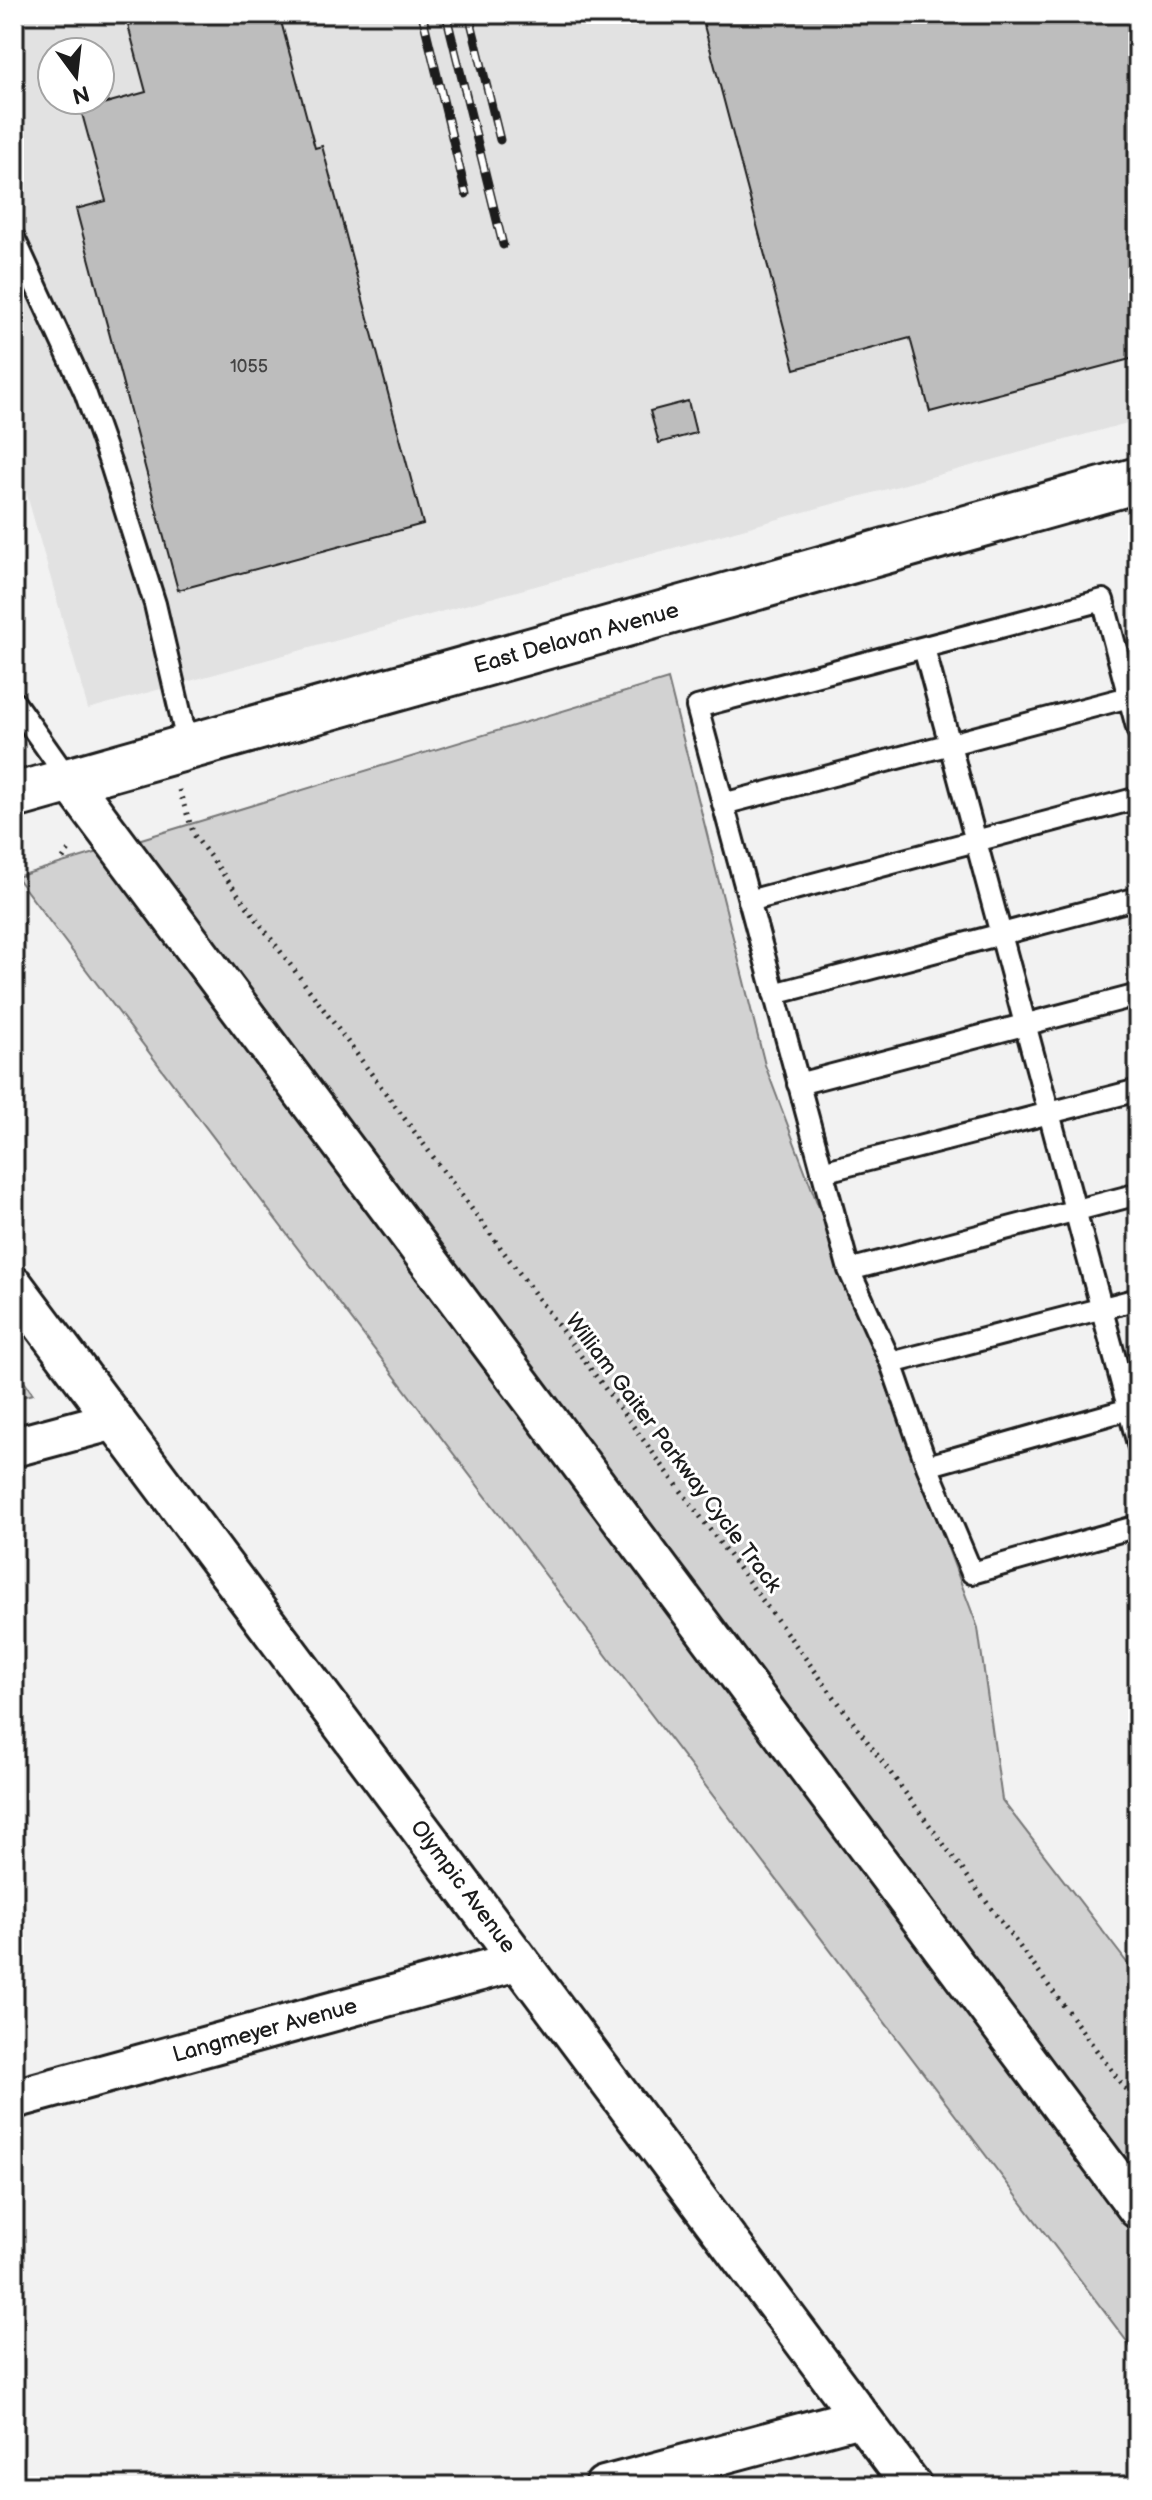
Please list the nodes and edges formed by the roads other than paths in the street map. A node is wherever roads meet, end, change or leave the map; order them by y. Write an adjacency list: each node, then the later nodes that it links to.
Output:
1 (14, 238): 8 (lane)
2 (1138, 480): 8 (street, East Delavan Avenue)
3 (924, 648): 4 (lane); 7 (lane); 12 (lane)
4 (1129, 697): 6 (lane); 7 (lane)
5 (14, 702): 9 (lane)
6 (1137, 724)
7 (950, 745): 12 (lane); 13 (lane)
8 (188, 746): 9 (street, East Delavan Avenue)
9 (69, 780): 10 (street, East Delavan Avenue); 39 (street)
10 (14, 796)
11 (1138, 798): 13 (lane)
12 (723, 804): 15 (lane)
13 (976, 842): 15 (lane); 16 (lane)
14 (1138, 898): 16 (lane)
15 (749, 901): 17 (lane)
16 (1001, 935): 17 (lane); 19 (lane)
17 (774, 994): 20 (lane)
18 (1138, 995): 19 (lane)
19 (1025, 1026): 20 (lane); 22 (lane)
20 (798, 1084): 23 (lane)
21 (1138, 1090): 22 (lane)
22 (1049, 1113): 23 (lane); 25 (lane)
23 (822, 1172): 26 (lane)
24 (1138, 1194): 25 (lane)
25 (1076, 1211): 26 (lane); 29 (lane)
26 (849, 1270): 30 (lane)
27 (14, 1286): 32 (street, Olympic Avenue)
28 (1138, 1299): 29 (lane)
29 (1102, 1309): 30 (lane); 31 (lane)
30 (891, 1363): 35 (lane)
31 (1129, 1409): 33 (lane); 35 (lane)
32 (115, 1420): 34 (street); 37 (street, Olympic Avenue)
33 (1138, 1444)
34 (14, 1447)
35 (927, 1466): 36 (lane)
36 (1138, 1526)
37 (517, 1961): 38 (street, Langmeyer Avenue); 40 (street, Olympic Avenue)
38 (14, 2099)
39 (1138, 2209)
40 (860, 2417): 41 (street); 42 (street, Olympic Avenue)
41 (604, 2486)
42 (912, 2486)

